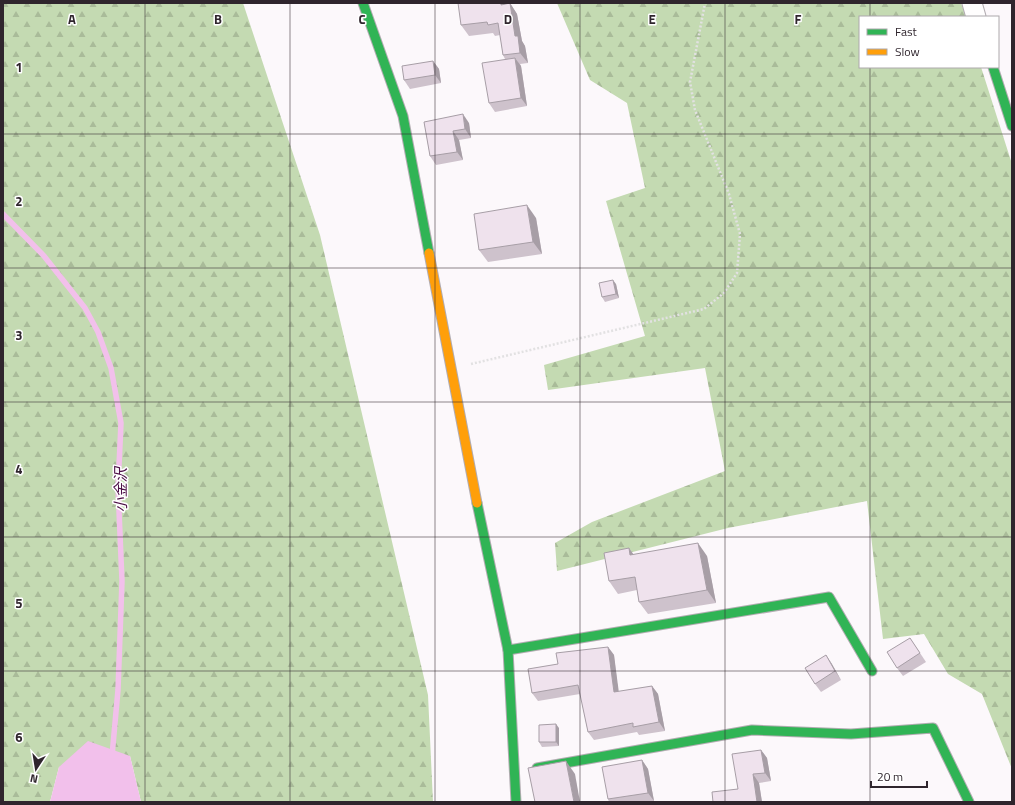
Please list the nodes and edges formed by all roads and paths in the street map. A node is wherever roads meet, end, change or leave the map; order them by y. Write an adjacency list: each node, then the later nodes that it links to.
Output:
1 (363, 3): 7 (street)
2 (705, 3): 7 (path)
3 (972, 3): 4 (street)
4 (976, 16)
5 (993, 68): 6 (street)
6 (1012, 126)
7 (451, 369): 8 (street)
8 (508, 650): 9 (street); 10 (street)
9 (872, 671)
10 (522, 770): 11 (street); 12 (street)
11 (516, 802)
12 (969, 802)

